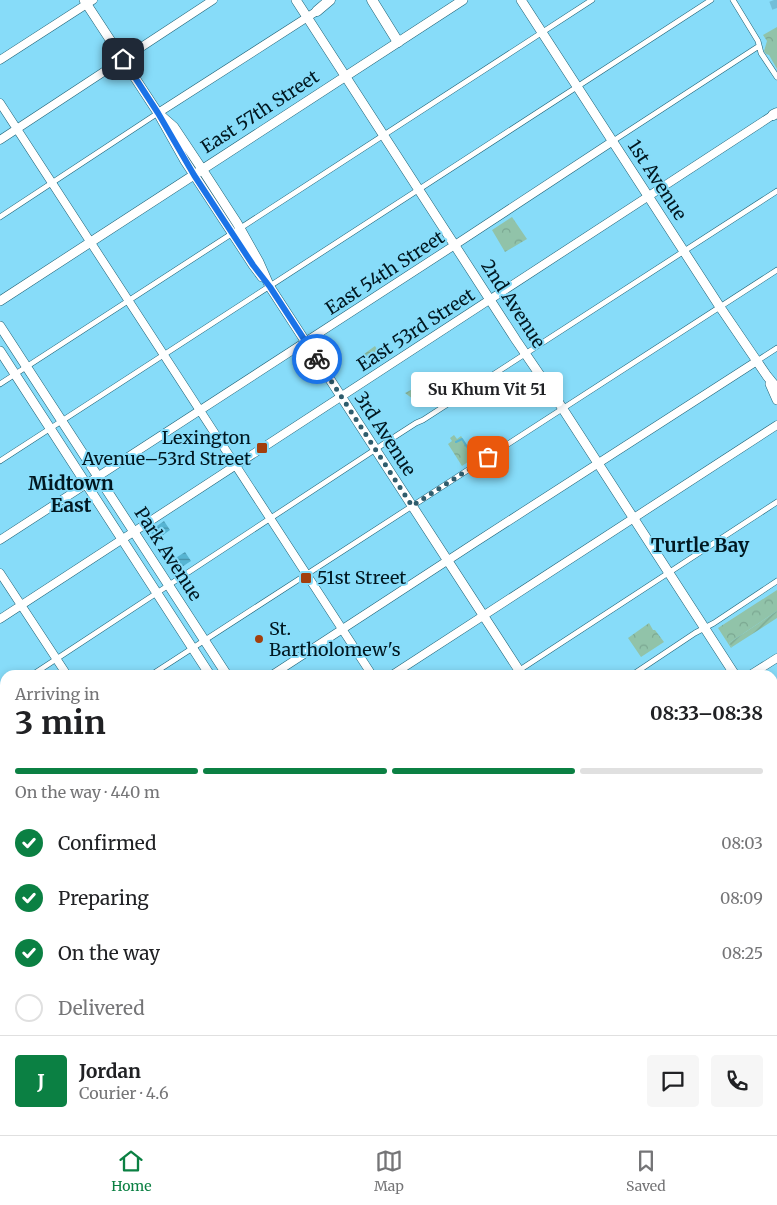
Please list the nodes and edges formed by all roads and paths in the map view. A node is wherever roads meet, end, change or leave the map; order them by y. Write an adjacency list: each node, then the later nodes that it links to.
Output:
1 (213, 0): 17 (main road)
2 (296, 0): 13 (main road, 2nd Avenue)
3 (330, 0): 12 (highway)
4 (336, 0): 12 (street)
5 (372, 0): 15 (highway)
6 (463, 0): 15 (main road, East 57th Street)
7 (521, 0): 14 (main road, 1st Avenue)
8 (592, 0): 14 (street)
9 (711, 0): 21 (street)
10 (733, 0): 16 (street)
11 (88, 1): 17 (main road, 3rd Avenue); 18 (main road)
12 (316, 11): 13 (main road)
13 (307, 17): 19 (main road, 2nd Avenue); 23 (main road)
14 (542, 32): 21 (main road, 1st Avenue); 26 (street)
15 (398, 42): 19 (main road, East 57th Street)
16 (760, 46): 20 (street); 29 (street, East 54th Street)
17 (123, 59): 23 (main road, 3rd Avenue); 25 (main road)
18 (0, 60)
19 (345, 77): 26 (main road, 2nd Avenue); 31 (main road, East 57th Street)
20 (777, 77)
21 (577, 86): 29 (main road, 1st Avenue); 33 (street)
22 (0, 103): 25 (main road)
23 (158, 113): 28 (main road, 3rd Avenue); 30 (main road, 3rd Avenue); 32 (street)
24 (776, 113): 35 (main road, East 53rd Street)
25 (17, 128): 27 (main road); 32 (main road)
26 (383, 135): 33 (main road, 2nd Avenue); 37 (street)
27 (0, 140)
28 (184, 141): 30 (main road); 31 (main road, 3rd Avenue)
29 (613, 141): 35 (main road, 1st Avenue); 39 (main road, East 54th Street)
30 (186, 161): 31 (main road, 3rd Avenue)
31 (198, 172): 37 (main road, 3rd Avenue); 38 (main road, East 57th Street)
32 (52, 182): 36 (street); 38 (main road)
33 (418, 189): 39 (main road, 2nd Avenue); 42 (street)
34 (777, 191): 40 (street)
35 (649, 196): 40 (main road, 1st Avenue); 43 (main road, East 53rd Street)
36 (0, 217)
37 (236, 231): 42 (main road, 3rd Avenue); 45 (street)
38 (91, 242): 44 (main road, East 57th Street); 45 (main road)
39 (456, 245): 43 (main road, 2nd Avenue); 48 (main road, East 54th Street)
40 (685, 251): 46 (main road, 1st Avenue); 51 (street)
41 (777, 270): 46 (street)
42 (270, 287): 48 (main road, 3rd Avenue); 52 (street)
43 (490, 300): 51 (main road, 2nd Avenue); 59 (main road, East 53rd Street)
44 (0, 301)
45 (129, 301): 52 (main road); 54 (street)
46 (720, 307): 53 (main road, 1st Avenue); 61 (street)
47 (0, 326): 54 (main road, Park Avenue)
48 (305, 341): 59 (main road, 3rd Avenue); 62 (main road, East 54th Street)
49 (777, 348): 53 (street)
50 (0, 351): 55 (main road, Park Avenue)
51 (525, 354): 61 (main road, 2nd Avenue); 66 (street)
52 (164, 355): 62 (main road); 63 (street)
53 (757, 361): 56 (main road, 1st Avenue); 68 (main road)
54 (26, 367): 55 (street); 63 (main road, Park Avenue)
55 (15, 374): 57 (street); 65 (main road, Park Avenue)
56 (767, 376): 58 (main road, 1st Avenue); 60 (main road, 1st Avenue)
57 (0, 384)
58 (777, 388)
59 (341, 396): 66 (main road, 3rd Avenue); 69 (main road, East 53rd Street)
60 (777, 400)
61 (562, 409): 68 (main road, 2nd Avenue); 73 (street)
62 (200, 410): 69 (main road); 70 (main road, East 54th Street)
63 (62, 421): 65 (street); 70 (main road, Park Avenue)
64 (777, 425): 74 (main road)
65 (50, 428): 67 (street); 71 (main road, Park Avenue)
66 (376, 450): 73 (main road, 3rd Avenue); 75 (street)
67 (0, 461)
68 (598, 463): 74 (main road, 2nd Avenue); 79 (main road)
69 (236, 465): 75 (main road); 76 (main road, East 53rd Street)
70 (98, 476): 71 (main road, East 54th Street); 76 (main road, Park Avenue)
71 (86, 484): 77 (main road, Park Avenue); 78 (main road, East 54th Street)
72 (777, 502): 81 (street)
73 (412, 506): 79 (main road, 3rd Avenue); 82 (street)
74 (634, 518): 81 (main road, 2nd Avenue); 87 (main road)
75 (271, 519): 82 (main road); 84 (street)
76 (134, 532): 77 (main road, East 53rd Street); 84 (main road, Park Avenue)
77 (122, 539): 85 (main road, Park Avenue); 86 (main road, East 53rd Street)
78 (0, 540)
79 (448, 561): 87 (main road, 3rd Avenue); 90 (main road)
80 (0, 572): 86 (main road)
81 (669, 573): 89 (main road, 2nd Avenue); 104 (street)
82 (307, 574): 90 (main road); 91 (street)
83 (777, 582): 89 (street)
84 (168, 585): 85 (street); 91 (main road, Park Avenue)
85 (157, 593): 92 (main road, Park Avenue); 94 (street)
86 (21, 605): 88 (main road, East 53rd Street); 94 (main road)
87 (483, 616): 102 (main road); 103 (main road, 3rd Avenue)
88 (0, 619)
89 (705, 628): 105 (street); 106 (main road, 2nd Avenue)
90 (342, 629): 100 (main road); 101 (main road)
91 (204, 640): 92 (street); 99 (main road, Park Avenue)
92 (193, 648): 97 (street); 98 (main road, Park Avenue)
93 (777, 658): 107 (main road)
94 (56, 659): 95 (street); 96 (main road)
95 (40, 670)
96 (64, 670)
97 (159, 670)
98 (207, 670)
99 (224, 670)
100 (280, 670)
101 (369, 670)
102 (400, 670)
103 (515, 670)
104 (523, 670)
105 (640, 670)
106 (732, 670)
107 (758, 670)

